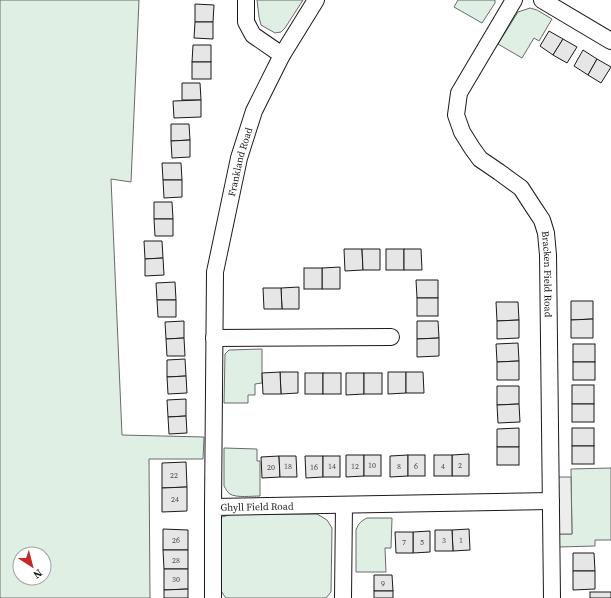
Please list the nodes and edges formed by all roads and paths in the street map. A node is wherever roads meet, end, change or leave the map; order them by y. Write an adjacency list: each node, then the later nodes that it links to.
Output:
1 (246, 0): 6 (street)
2 (316, 0): 6 (street, Frankland Road)
3 (514, 0): 9 (street, Bracken Field Road)
4 (542, 0): 5 (street)
5 (611, 41)
6 (282, 55): 8 (street, Frankland Road)
7 (391, 337): 8 (street)
8 (214, 338): 11 (street, Frankland Road)
9 (551, 501): 10 (street, Ghyll Field Road); 14 (street, Bracken Field Road)
10 (344, 505): 11 (street, Ghyll Field Road); 13 (street)
11 (213, 507): 12 (street, Ghyll Field Road)
12 (213, 598)
13 (343, 598)
14 (552, 598)

